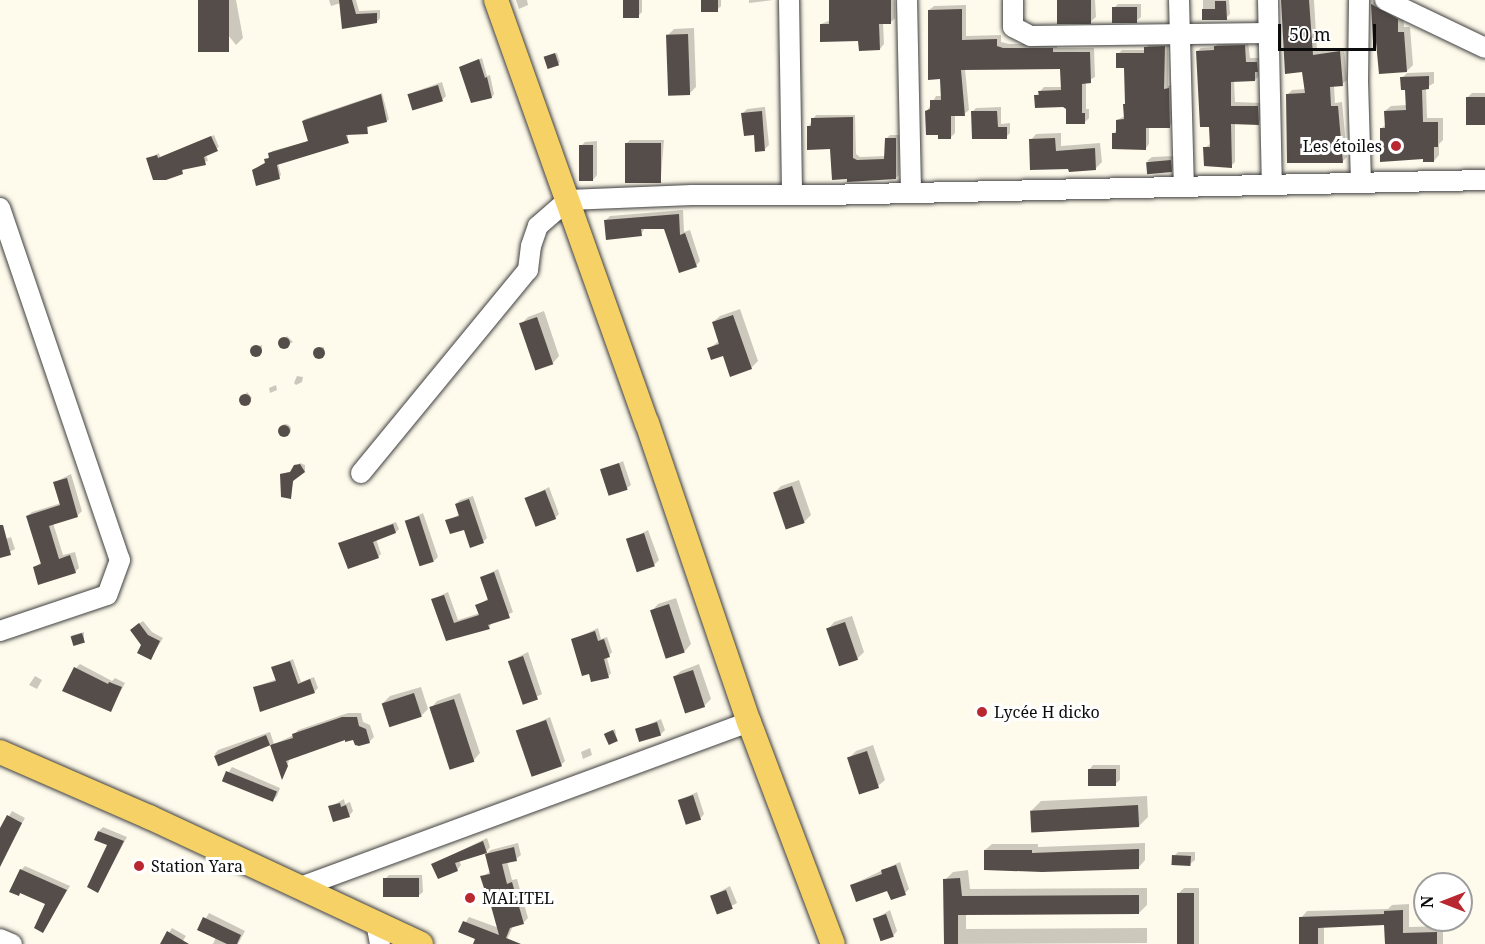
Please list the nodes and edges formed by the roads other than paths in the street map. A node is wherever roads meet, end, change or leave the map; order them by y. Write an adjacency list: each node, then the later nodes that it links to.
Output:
1 (496, 0): 18 (main road)
2 (789, 0): 17 (street)
3 (908, 0): 16 (street)
4 (1012, 0): 10 (street)
5 (1179, 0): 10 (street)
6 (1268, 0): 9 (street)
7 (1359, 0): 13 (street)
8 (1385, 0): 11 (street)
9 (1268, 33): 10 (street); 14 (street)
10 (1180, 34): 15 (street)
11 (1485, 48)
12 (1485, 180): 13 (street)
13 (1361, 183): 14 (street)
14 (1272, 185): 15 (street)
15 (1184, 187): 16 (street)
16 (910, 193): 17 (street)
17 (792, 195): 18 (street)
18 (568, 200): 20 (street); 22 (main road)
19 (0, 208): 21 (street)
20 (361, 473)
21 (0, 631)
22 (749, 722): 24 (street); 29 (main road)
23 (0, 752): 24 (main road)
24 (298, 888): 25 (main road)
25 (378, 934): 28 (main road)
26 (0, 939): 27 (street)
27 (12, 944)
28 (422, 944)
29 (833, 944)

